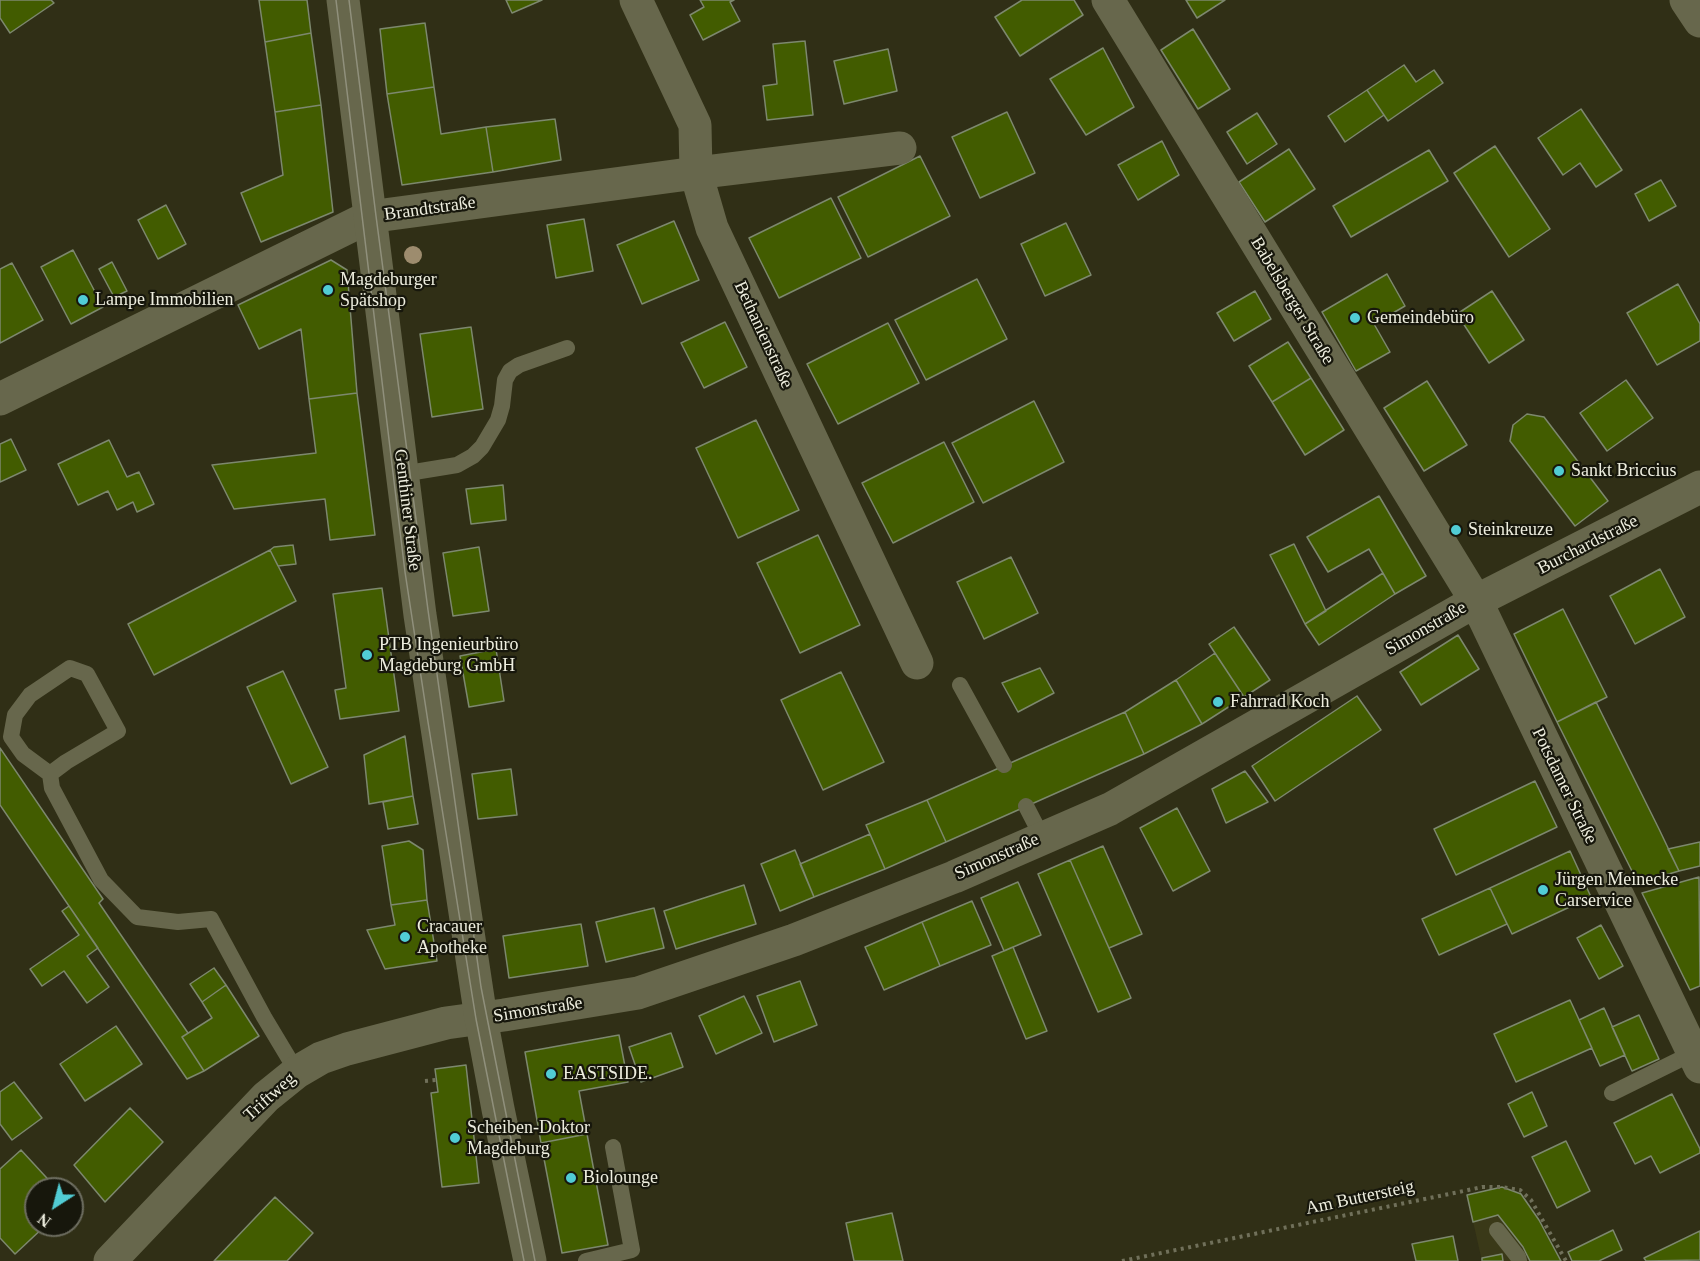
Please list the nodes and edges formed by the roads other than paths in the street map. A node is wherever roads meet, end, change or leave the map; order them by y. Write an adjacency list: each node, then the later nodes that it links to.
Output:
1 (343, 0): 8 (street, Genthiner Straße)
2 (636, 0): 7 (street, Bethanienstraße)
3 (1686, 0): 5 (street)
4 (1115, 3): 13 (street, Babelsberger Straße)
5 (1700, 21)
6 (900, 148): 7 (street, Brandtstraße)
7 (696, 173): 8 (street, Brandtstraße); 14 (street, Bethanienstraße)
8 (370, 218): 10 (street, Brandtstraße); 11 (street, Genthiner Straße)
9 (567, 348): 11 (lane)
10 (0, 399)
11 (402, 474): 20 (street, Genthiner Straße)
12 (1700, 487): 13 (street, Burchardstraße)
13 (1476, 601): 19 (street, Simonstraße); 21 (street, Potsdamer Straße)
14 (917, 663)
15 (960, 685): 16 (lane)
16 (1004, 765)
17 (50, 774): 17 (lane); 22 (lane)
18 (1026, 806): 19 (lane)
19 (1042, 837): 20 (street, Simonstraße)
20 (481, 1018): 22 (street, Triftweg); 27 (street, Genthiner Straße)
21 (1697, 1060): 23 (lane)
22 (297, 1072): 26 (street, Triftweg)
23 (1612, 1093)
24 (613, 1147): 28 (lane)
25 (1497, 1230): 29 (lane)
26 (110, 1261)
27 (530, 1261)
28 (586, 1261)
29 (1519, 1261)

